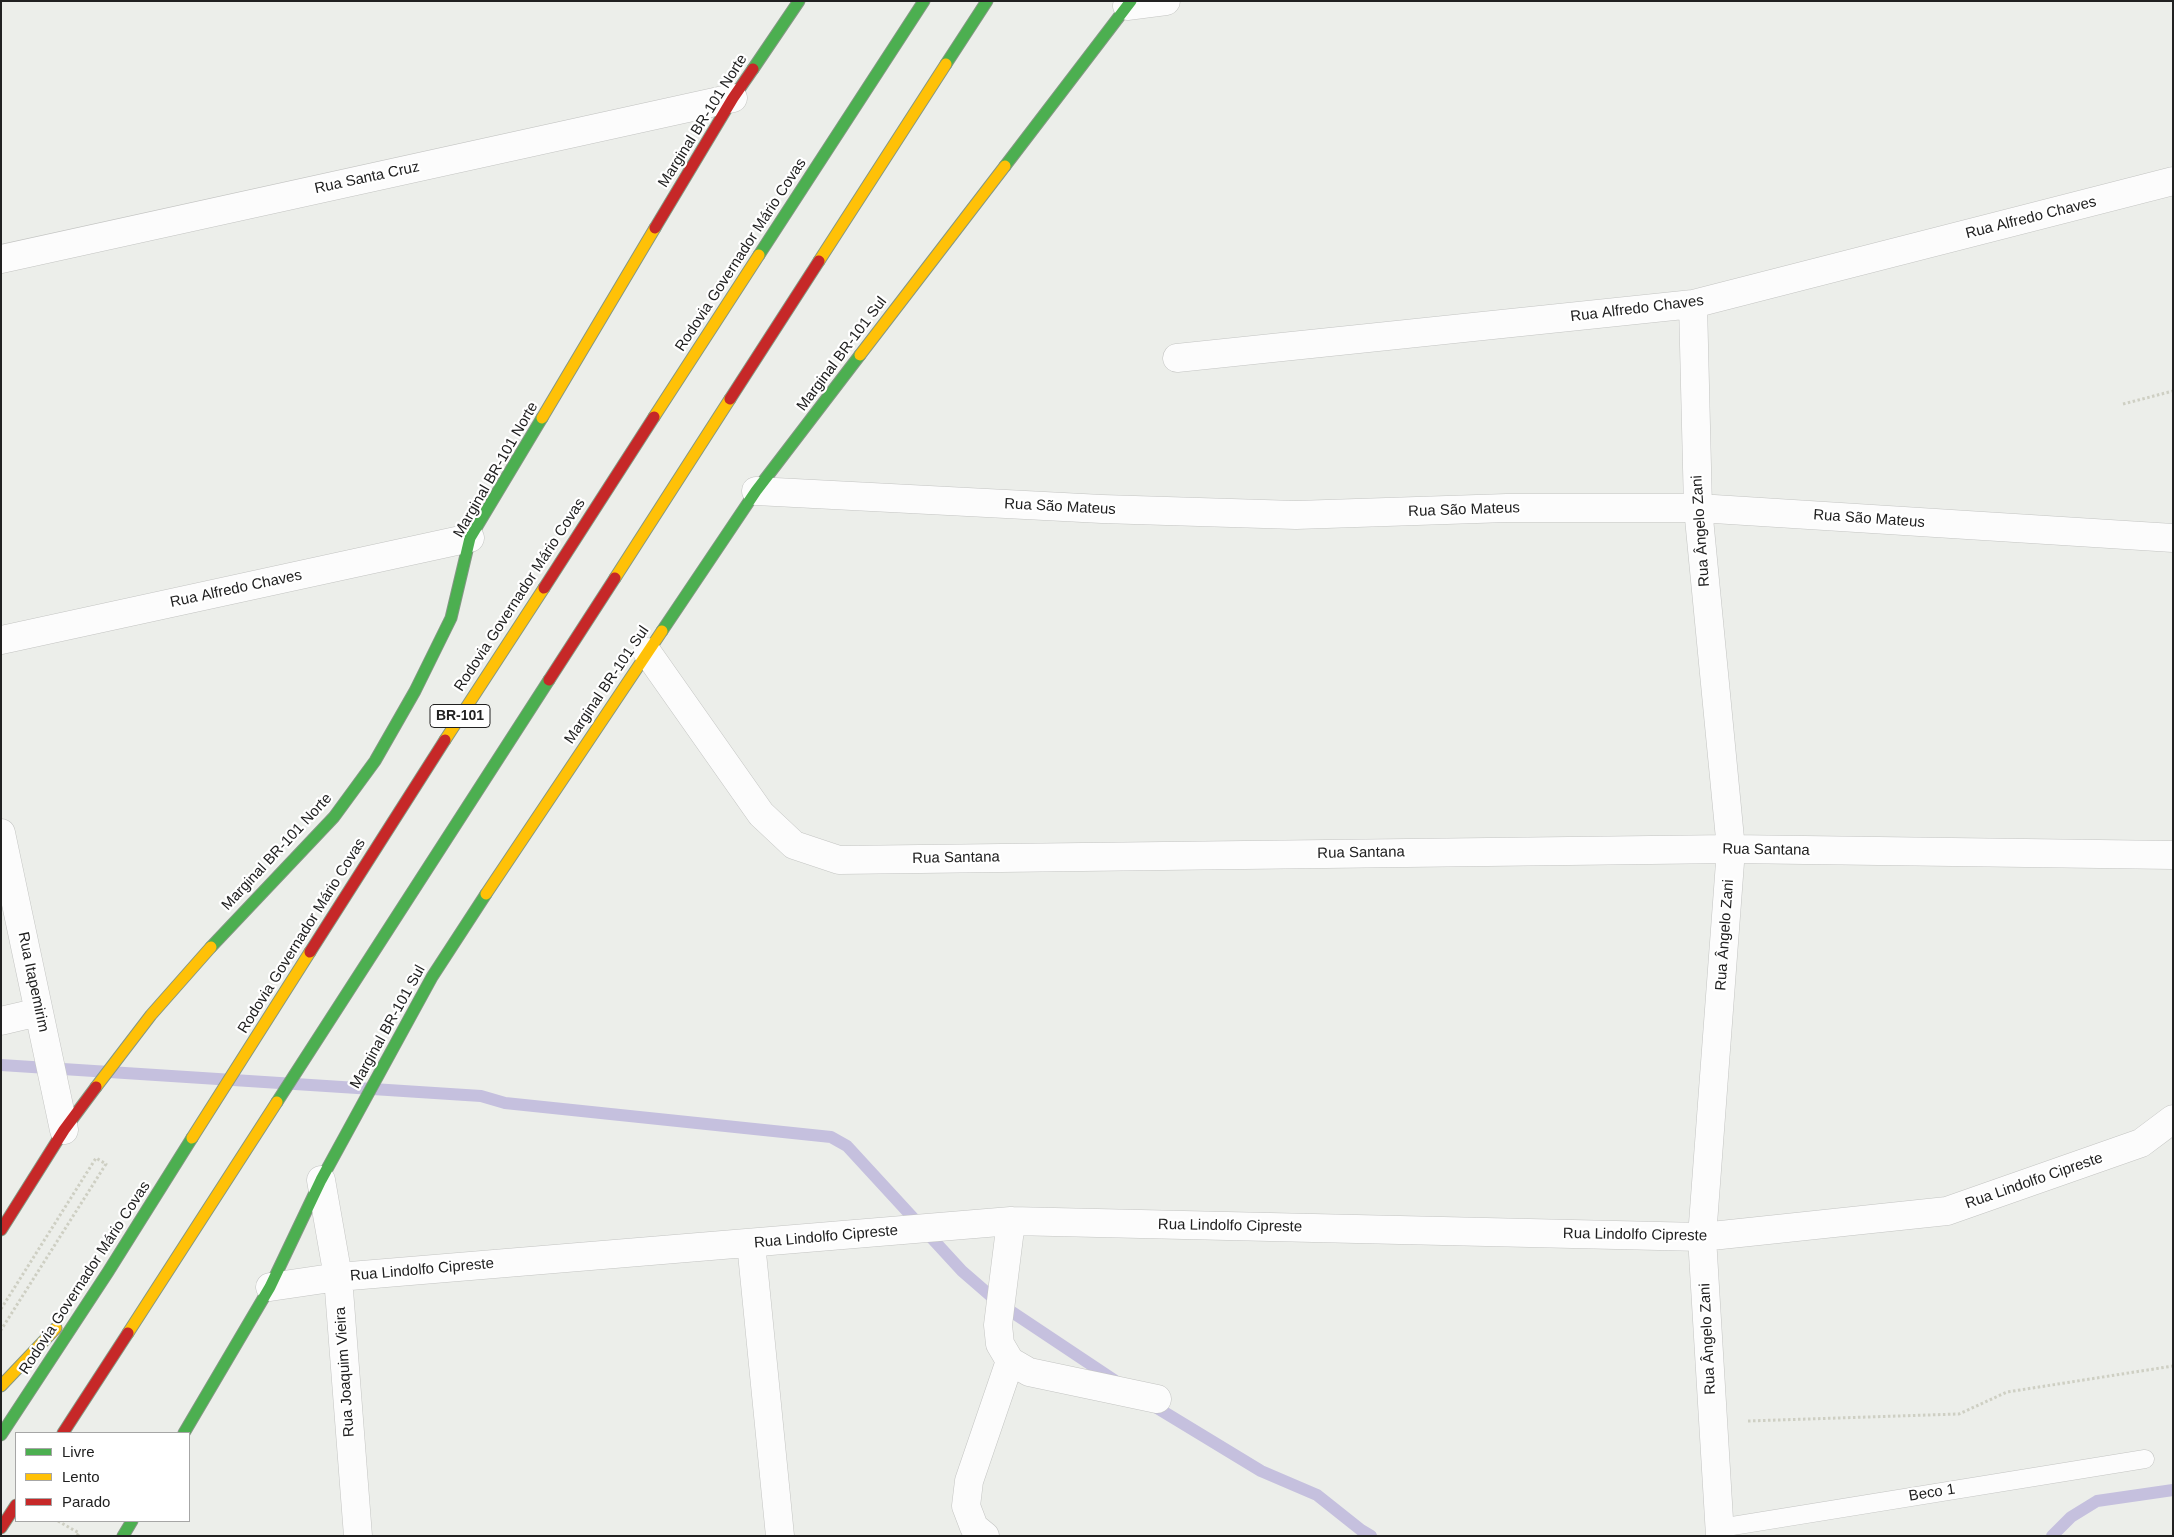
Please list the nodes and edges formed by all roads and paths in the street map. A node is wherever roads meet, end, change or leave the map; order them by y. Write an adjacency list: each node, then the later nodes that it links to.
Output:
1 (799, 1): 6 (main road, Marginal BR-101 Norte)
2 (924, 1): 31 (main road, Rodovia Governador Mário Covas / BR-101)
3 (987, 1): 41 (main road)
4 (1166, 1): 5 (street)
5 (1129, 4): 13 (main road, Marginal BR-101 Sul)
6 (733, 98): 8 (street, Rua Santa Cruz); 15 (main road, Marginal BR-101 Norte)
7 (2173, 181): 9 (street, Rua Alfredo Chaves)
8 (1, 259)
9 (1693, 304): 10 (street, Rua Alfredo Chaves); 14 (street, Rua Ângelo Zani)
10 (1178, 358)
11 (2173, 391): 12 (path)
12 (2123, 404)
13 (756, 490): 14 (street, Rua São Mateus); 18 (main road, Marginal BR-101 Sul)
14 (1698, 508): 16 (street, Rua São Mateus); 20 (street, Rua Ângelo Zani)
15 (470, 538): 17 (street, Rua Alfredo Chaves); 25 (main road, Marginal BR-101 Norte)
16 (2173, 538)
17 (1, 640)
18 (648, 652): 20 (street, Rua Santana); 26 (main road, Marginal BR-101 Sul)
19 (1, 834): 22 (street, Rua Itapemirim)
20 (1731, 849): 21 (street, Rua Santana); 29 (street, Rua Ângelo Zani)
21 (2173, 856)
22 (39, 1012): 23 (street); 25 (street, Rua Itapemirim)
23 (1, 1020)
24 (2173, 1119): 29 (street, Rua Lindolfo Cipreste)
25 (64, 1130): 28 (main road, Marginal BR-101 Norte)
26 (320, 1180): 32 (street, Rua Joaquim Vieira); 33 (main road, Marginal BR-101 Sul)
27 (1011, 1222): 29 (street, Rua Lindolfo Cipreste); 30 (street, Rua Lindolfo Cipreste); 36 (street)
28 (1, 1230)
29 (1702, 1237): 40 (street, Rua Ângelo Zani)
30 (751, 1243): 32 (street, Rua Lindolfo Cipreste); 53 (street)
31 (108, 1272): 38 (main road); 43 (main road, Rodovia Governador Mário Covas / BR-101)
32 (338, 1277): 33 (street, Rua Lindolfo Cipreste); 52 (street, Rua Joaquim Vieira)
33 (270, 1287): 42 (main road, Marginal BR-101 Sul)
34 (1, 1309): 35 (path)
35 (1, 1330)
36 (1010, 1361): 39 (street); 54 (street)
37 (2173, 1366): 40 (path)
38 (1, 1386)
39 (1157, 1399)
40 (1713, 1422): 49 (street, Rua Ângelo Zani)
41 (64, 1432)
42 (185, 1432)
43 (1, 1435)
44 (2145, 1459): 49 (lane, Beco 1)
45 (15, 1507): 48 (main road)
46 (60, 1522): 50 (path)
47 (131, 1522): 51 (main road)
48 (1, 1528)
49 (1720, 1532)
50 (77, 1536)
51 (123, 1536)
52 (358, 1536)
53 (780, 1536)
54 (985, 1536)

